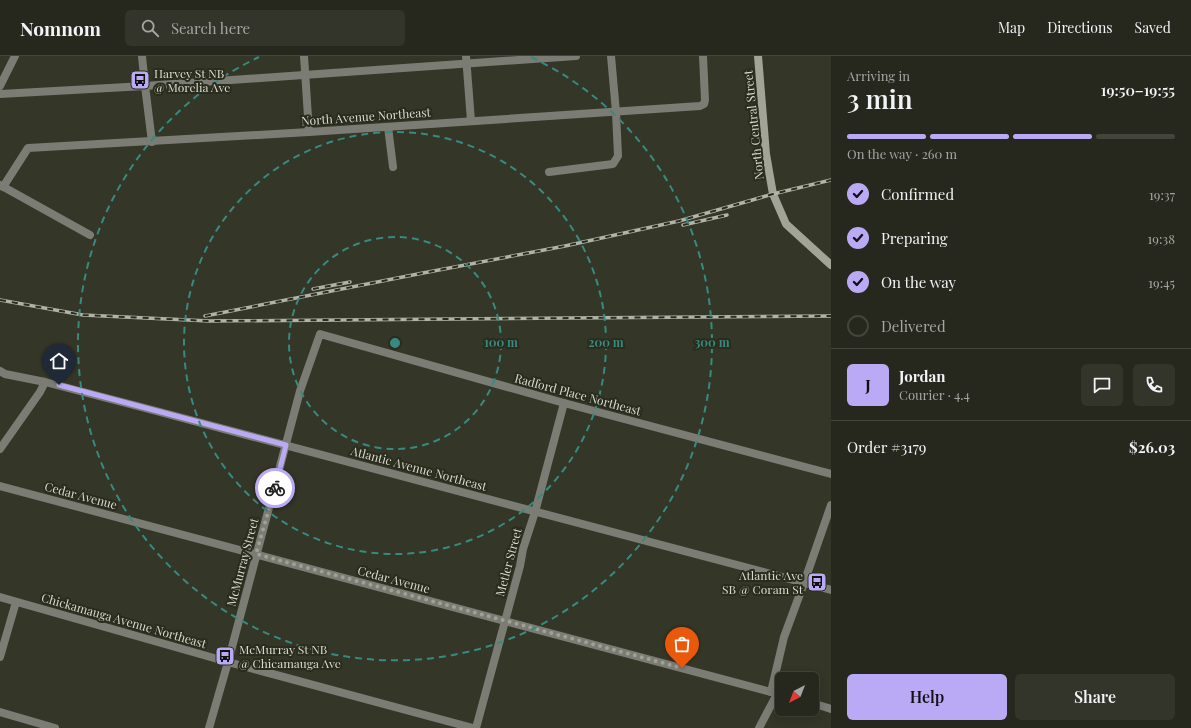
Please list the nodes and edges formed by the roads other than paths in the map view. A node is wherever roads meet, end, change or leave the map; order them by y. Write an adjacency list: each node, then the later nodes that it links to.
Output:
1 (15, 56): 10 (street)
2 (142, 56): 11 (street)
3 (304, 56): 9 (street)
4 (576, 56): 8 (street)
5 (611, 56): 13 (street)
6 (702, 56): 13 (street, North Avenue Northeast)
7 (758, 56): 22 (main road, North Central Street)
8 (466, 60): 9 (street); 14 (street)
9 (306, 75): 11 (street); 16 (street)
10 (0, 86)
11 (145, 86): 12 (street); 17 (street)
12 (0, 94)
13 (616, 112): 14 (street, North Avenue Northeast); 19 (street)
14 (471, 121): 15 (street, North Avenue Northeast)
15 (388, 127): 16 (street, North Avenue Northeast); 18 (street)
16 (310, 132): 17 (street, North Avenue Northeast)
17 (152, 142): 20 (street, North Avenue Northeast)
18 (393, 167)
19 (549, 172)
20 (1, 186): 21 (street)
21 (90, 235)
22 (831, 265)
23 (320, 334): 26 (street, Radford Place Northeast); 27 (street, McMurray Street)
24 (0, 371): 25 (street, Atlantic Avenue Northeast)
25 (45, 382): 27 (street, Atlantic Avenue Northeast); 28 (street)
26 (564, 403): 29 (street, Radford Place Northeast); 32 (street, Metler Street)
27 (286, 445): 32 (street, Atlantic Avenue Northeast); 33 (street, McMurray Street)
28 (0, 450)
29 (831, 474)
30 (0, 486): 33 (street, Cedar Avenue)
31 (831, 505): 34 (street)
32 (535, 512): 34 (street, Atlantic Avenue Northeast); 38 (street, Metler Street)
33 (256, 554): 38 (street, Cedar Avenue); 40 (street, McMurray Street)
34 (804, 583): 35 (street, Atlantic Avenue Northeast); 41 (street)
35 (831, 590)
36 (0, 597): 37 (street, Chickamauga Avenue Northeast)
37 (16, 602): 39 (street); 40 (street, Chickamauga Avenue Northeast)
38 (505, 621): 42 (street, Cedar Avenue); 50 (street, Metler Street)
39 (0, 657)
40 (228, 662): 48 (street, McMurray Street); 49 (street, Chickamauga Avenue Northeast)
41 (780, 672)
42 (775, 693)
43 (775, 698): 51 (street)
44 (819, 705): 45 (street)
45 (831, 708)
46 (0, 712): 47 (street)
47 (55, 728)
48 (209, 728)
49 (473, 728)
50 (476, 728)
51 (759, 728)

